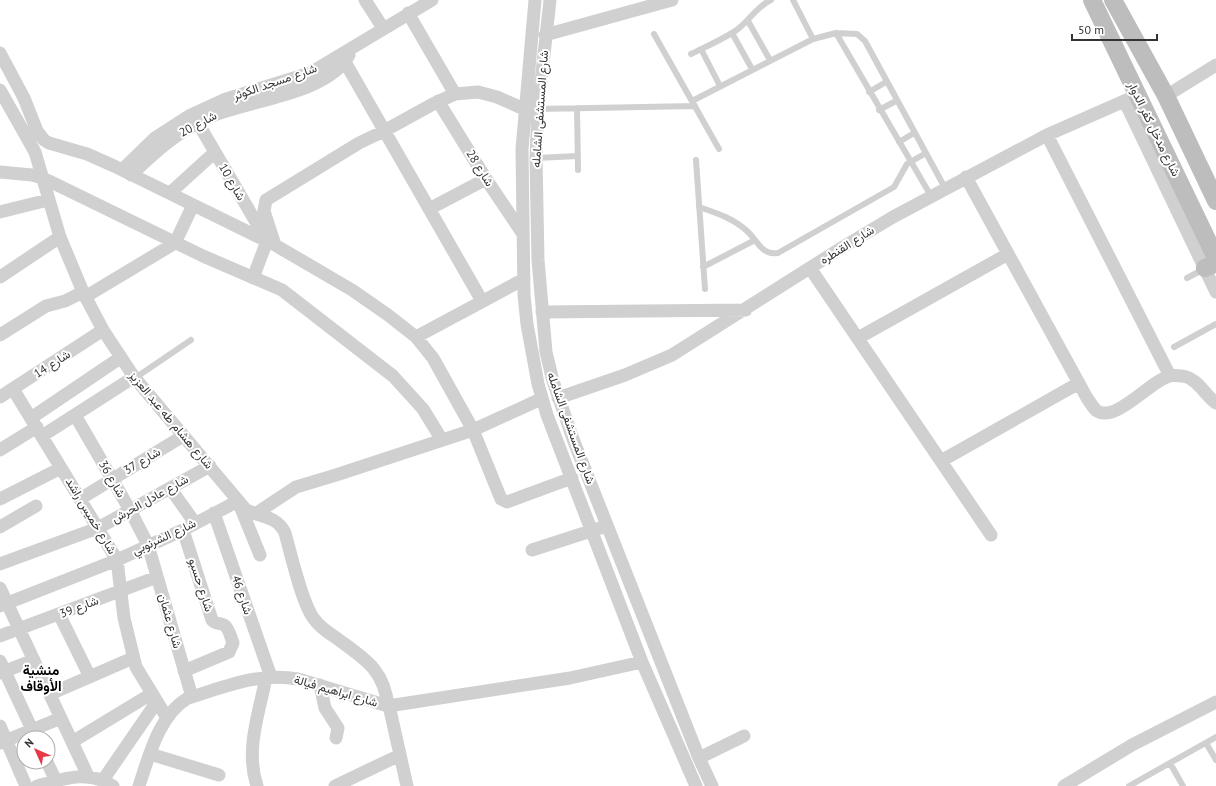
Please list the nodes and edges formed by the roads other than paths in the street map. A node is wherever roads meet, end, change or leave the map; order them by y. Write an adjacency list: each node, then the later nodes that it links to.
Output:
1 (365, 0): 13 (street)
2 (432, 0): 11 (street, شارع مسجد الكوثر)
3 (535, 0): 38 (street, شارع المستشفى الشامله)
4 (550, 0): 17 (street, شارع المستشفى الشامله)
5 (672, 0): 10 (street)
6 (771, 0): 12 (lane)
7 (793, 0): 18 (lane)
8 (1092, 0): 33 (main road, شارع مدخل كفر الدوار)
9 (1113, 0): 32 (main road, شارع مدخل كفر الدوار)
10 (640, 4): 17 (street)
11 (408, 13): 13 (street, شارع مسجد الكوثر); 31 (street)
12 (748, 21): 14 (lane); 23 (lane)
13 (383, 28): 19 (street, شارع مسجد الكوثر)
14 (732, 33): 20 (lane); 26 (lane)
15 (836, 33): 18 (lane); 27 (lane); 30 (lane)
16 (654, 34): 36 (lane)
17 (545, 35): 40 (street, شارع المستشفى الشامله)
18 (812, 39): 23 (lane)
19 (353, 46): 24 (street, شارع 20); 55 (street, شارع مسجد الكوثر)
20 (701, 49): 22 (lane); 28 (lane)
21 (0, 53): 55 (street)
22 (691, 54)
23 (770, 60): 26 (lane)
24 (345, 62): 41 (street, شارع 20); 42 (street)
25 (1216, 65): 32 (street)
26 (752, 69): 28 (lane)
27 (886, 82): 30 (lane); 35 (lane)
28 (720, 86): 36 (lane)
29 (0, 90): 57 (street, شارع هشام طه عبد العزيز)
30 (869, 92): 39 (lane)
31 (455, 94): 34 (street); 38 (street)
32 (1166, 96): 63 (main road, شارع مدخل كفر الدوار)
33 (1132, 99): 44 (street, شارع القنطره); 74 (main road, شارع مدخل كفر الدوار)
34 (438, 101): 42 (street); 58 (street, شارع 28)
35 (896, 101): 39 (lane); 43 (lane)
36 (693, 104): 37 (lane); 46 (lane)
37 (577, 108): 40 (lane); 49 (lane)
38 (524, 110): 40 (street); 68 (street, شارع المستشفى الشامله)
39 (879, 110): 45 (lane)
40 (538, 112): 50 (street, شارع المستشفى الشامله)
41 (198, 122): 47 (street, شارع 10); 55 (street, شارع 20)
42 (384, 131): 66 (street); 72 (street)
43 (914, 133): 45 (lane); 48 (lane)
44 (1047, 135): 56 (street, شارع القنطره); 95 (street)
45 (899, 142): 52 (lane)
46 (719, 148)
47 (215, 152): 60 (street); 72 (street, شارع 10)
48 (926, 154): 52 (lane); 59 (lane)
49 (578, 156): 50 (lane); 53 (lane)
50 (536, 158): 86 (street, شارع المستشفى الشامله)
51 (696, 160): 65 (lane)
52 (910, 161): 61 (lane); 70 (lane)
53 (578, 170)
54 (0, 172): 57 (street)
55 (126, 172): 60 (street)
56 (966, 177): 59 (street, شارع القنطره); 73 (street)
57 (43, 178): 62 (street, شارع هشام طه عبد العزيز); 71 (street)
58 (486, 179): 66 (street); 68 (street, شارع 28)
59 (945, 188): 61 (street, شارع القنطره)
60 (170, 193): 64 (street)
61 (932, 196): 76 (street, شارع القنطره)
62 (48, 200): 67 (street); 69 (street, شارع هشام طه عبد العزيز)
63 (1216, 201)
64 (193, 205): 71 (street); 72 (street)
65 (699, 207): 70 (lane); 75 (lane)
66 (429, 209): 84 (street)
67 (0, 212)
68 (524, 235): 80 (street, شارع المستشفى الشامله)
69 (60, 237): 77 (street); 83 (street, شارع هشام طه عبد العزيز)
70 (755, 240): 75 (lane)
71 (175, 243): 78 (street); 83 (street)
72 (271, 243): 78 (street); 90 (street)
73 (1008, 254): 91 (street); 97 (street)
74 (1212, 263): 79 (lane); 82 (street)
75 (704, 267): 81 (lane)
76 (810, 268): 85 (street, شارع القنطره); 91 (street)
77 (0, 277)
78 (253, 278): 107 (street)
79 (1187, 278)
80 (524, 279): 84 (street); 101 (street, شارع المستشفى الشامله)
81 (705, 289)
82 (1216, 292)
83 (84, 294): 88 (street, شارع هشام طه عبد العزيز); 89 (street)
84 (482, 301): 90 (street)
85 (746, 310): 86 (street); 100 (street, شارع القنطره)
86 (542, 312): 100 (street, شارع المستشفى الشامله)
87 (1216, 324): 93 (lane)
88 (103, 330): 94 (street, شارع هشام طه عبد العزيز); 98 (street, شارع 14)
89 (0, 335)
90 (416, 338): 105 (street)
91 (858, 338): 109 (street)
92 (191, 340): 96 (lane)
93 (1174, 347)
94 (120, 358): 96 (street, شارع هشام طه عبد العزيز); 104 (street)
95 (1170, 376): 97 (street); 102 (street)
96 (134, 378): 103 (street); 106 (street, شارع هشام طه عبد العزيز)
97 (1079, 383): 109 (street)
98 (13, 389): 99 (street, شارع 14); 104 (street, شارع خميس راشد)
99 (0, 397)
100 (558, 398): 122 (street, شارع المستشفى الشامله)
101 (541, 399): 105 (street); 112 (street, شارع المستشفى الشامله)
102 (1216, 403)
103 (75, 414): 104 (street); 113 (street, شارع 36)
104 (36, 427): 108 (street); 111 (street, شارع خميس راشد)
105 (473, 430): 107 (street); 112 (street)
106 (183, 436): 110 (street, شارع هشام طه عبد العزيز); 113 (street, شارع 37)
107 (442, 440): 121 (street)
108 (0, 450)
109 (941, 461): 127 (street)
110 (210, 466): 114 (street, شارع عادل الحرش); 117 (street, شارع هشام طه عبد العزيز)
111 (62, 468): 115 (street); 116 (street, شارع خميس راشد)
112 (572, 478): 126 (street, شارع المستشفى الشامله)
113 (112, 479): 116 (street, شارع 37); 119 (street, شارع 36)
114 (170, 488): 119 (street, شارع عادل الحرش); 123 (street, شارع حسبو)
115 (0, 499)
116 (80, 499): 125 (street, شارع خميس راشد)
117 (238, 501): 120 (street, شارع الشرنوبي); 121 (street, شارع هشام طه عبد العزيز); 130 (street)
118 (36, 506): 124 (street)
119 (130, 510): 125 (street, شارع عادل الحرش); 128 (street, شارع 36)
120 (214, 513): 123 (street, شارع الشرنوبي); 146 (street, شارع 46)
121 (255, 514): 152 (street, شارع هشام طه عبد العزيز)
122 (608, 525): 126 (street); 167 (street, شارع المستشفى الشامله)
123 (189, 526): 128 (street, شارع الشرنوبي); 144 (street, شارع حسبو)
124 (0, 527)
125 (98, 528): 131 (street, شارع خميس راشد); 132 (street, شارع عادل الحرش)
126 (592, 530): 129 (street); 142 (street, شارع المستشفى الشامله)
127 (991, 535)
128 (148, 545): 131 (street, شارع الشرنوبي); 133 (street, شارع عثمان)
129 (532, 550)
130 (260, 555)
131 (117, 560): 135 (street, شارع خميس راشد); 136 (street, شارع الشرنوبي)
132 (0, 564)
133 (157, 577): 135 (street, شارع 39); 144 (street, شارع عثمان)
134 (0, 588): 136 (street)
135 (121, 591): 137 (street, شارع 39); 140 (street, شارع خميس راشد)
136 (4, 604): 138 (street)
137 (59, 614): 138 (street, شارع 39); 145 (street)
138 (19, 629): 139 (street, شارع 39); 141 (street)
139 (0, 636)
140 (133, 658): 145 (street); 150 (street, شارع خميس راشد)
141 (34, 660): 143 (street); 148 (street)
142 (642, 662): 152 (street); 181 (street, شارع المستشفى الشامله)
143 (2, 669): 156 (street)
144 (184, 671): 149 (street, شارع عثمان)
145 (90, 677): 148 (street)
146 (269, 677): 147 (street, شارع ابراهيم فيالة); 149 (street, شارع ابراهيم فيالة); 178 (street)
147 (320, 685): 152 (street, شارع ابراهيم فيالة); 160 (street)
148 (50, 694): 153 (street)
149 (192, 697): 154 (street, شارع ابراهيم فيالة)
150 (154, 698): 154 (street, شارع خميس راشد); 163 (street); 174 (street)
151 (1216, 702): 183 (street)
152 (388, 706): 166 (street, شارع ابراهيم فيالة)
153 (61, 718): 157 (street); 163 (street)
154 (167, 718): 165 (street, شارع ابراهيم فيالة)
155 (0, 726): 162 (street)
156 (32, 730)
157 (41, 730)
158 (744, 736): 167 (street)
159 (1216, 737): 164 (lane)
160 (336, 738)
161 (16, 739): 162 (street)
162 (3, 742): 175 (street)
163 (72, 742): 172 (street)
164 (1206, 743): 168 (lane); 169 (lane)
165 (150, 754): 171 (street); 177 (street, شارع ابراهيم فيالة)
166 (400, 755): 179 (street); 180 (street, شارع ابراهيم فيالة)
167 (699, 758): 182 (street, شارع المستشفى الشامله)
168 (1216, 760)
169 (1170, 763): 184 (lane); 185 (lane)
170 (51, 770): 173 (street)
171 (219, 775)
172 (88, 776): 173 (street); 174 (street)
173 (56, 781): 176 (street)
174 (108, 783)
175 (26, 786)
176 (36, 786)
177 (140, 786)
178 (257, 786)
179 (335, 786)
180 (407, 786)
181 (696, 786)
182 (712, 786)
183 (1064, 786)
184 (1129, 786)
185 (1183, 786)

